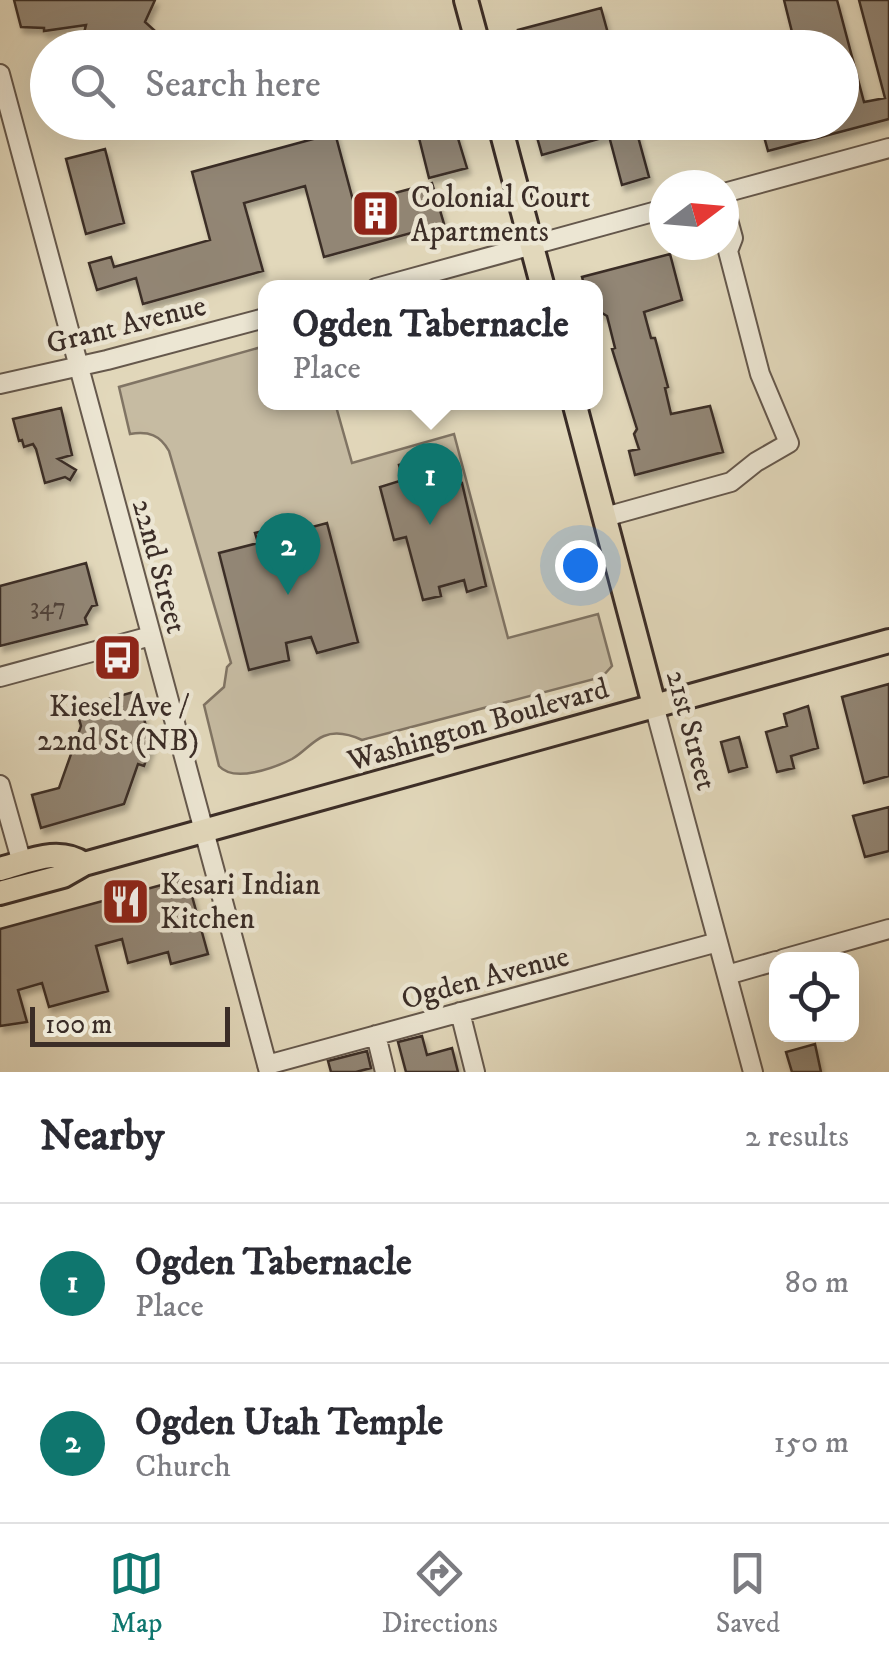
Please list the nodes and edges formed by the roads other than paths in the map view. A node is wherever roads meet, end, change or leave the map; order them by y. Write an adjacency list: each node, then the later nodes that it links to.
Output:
1 (466, 0): 2 (main road)
2 (474, 30)
3 (0, 74): 13 (street, 22nd Street)
4 (504, 140): 8 (main road)
5 (889, 148): 6 (street)
6 (739, 189)
7 (649, 213): 8 (street)
8 (532, 246): 10 (street); 11 (main road)
9 (727, 260): 16 (street)
10 (406, 280)
11 (541, 280)
12 (258, 320): 13 (street, Grant Avenue)
13 (78, 366): 14 (street, Grant Avenue); 17 (street, 22nd Street)
14 (0, 384)
15 (576, 410): 16 (main road, 21st Street)
16 (605, 516): 20 (main road, 21st Street)
17 (151, 636): 19 (street); 22 (street, 22nd Street)
18 (889, 642): 20 (main road, Washington Boulevard)
19 (0, 677)
20 (654, 705): 22 (main road, Washington Boulevard); 27 (street, 21st Street)
21 (0, 786): 24 (street)
22 (204, 832): 23 (main road, Washington Boulevard); 33 (street, 22nd Street)
23 (84, 864): 24 (main road, Washington Boulevard); 25 (main road, Washington Boulevard)
24 (11, 866)
25 (0, 893)
26 (889, 929): 28 (street)
27 (718, 942): 30 (street, 21st Street); 31 (street, Ogden Avenue)
28 (808, 952)
29 (769, 963): 30 (street)
30 (727, 975): 36 (street, 21st Street)
31 (460, 1012): 32 (street, Ogden Avenue); 35 (street)
32 (376, 1035): 33 (street, Ogden Avenue); 34 (street)
33 (268, 1068)
34 (386, 1072)
35 (475, 1072)
36 (753, 1072)

